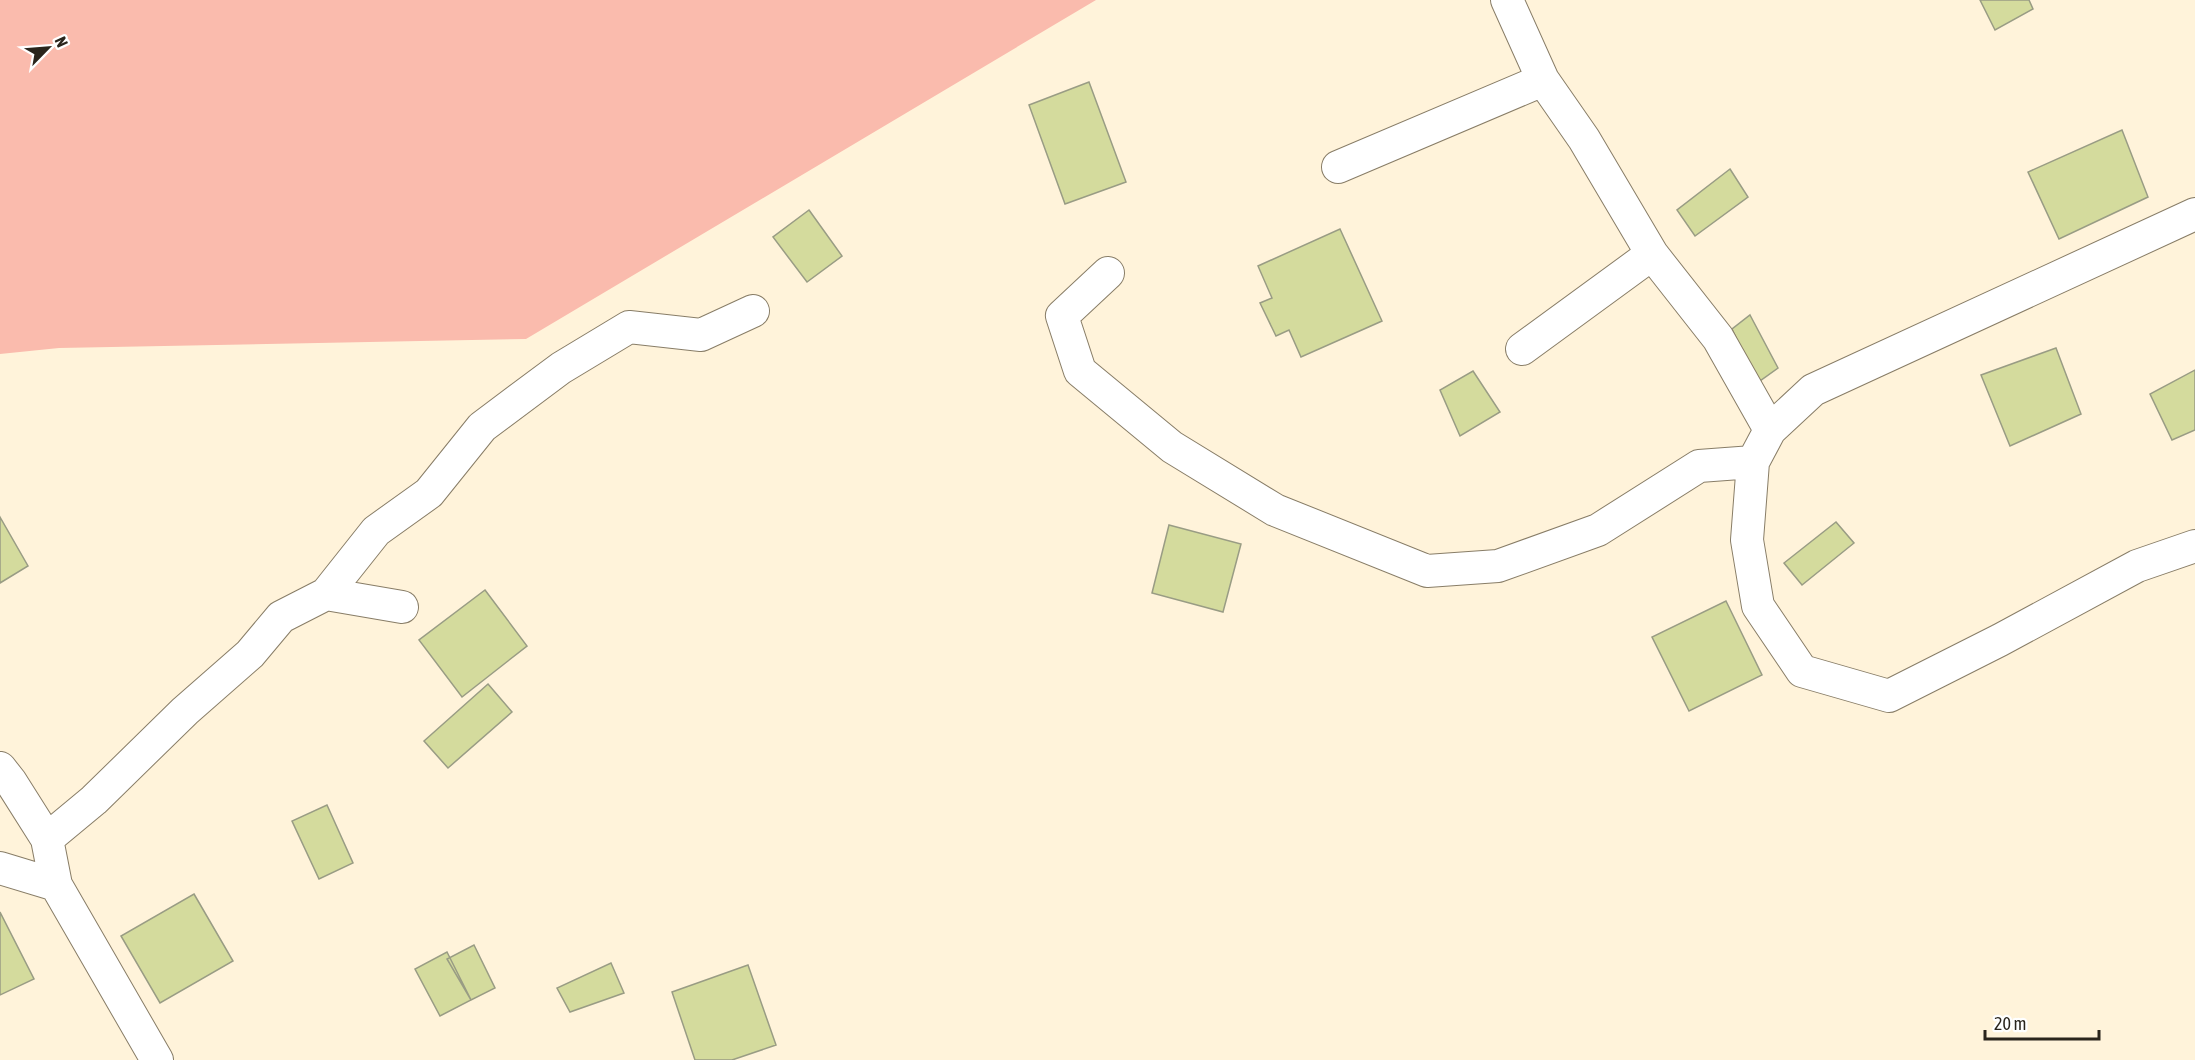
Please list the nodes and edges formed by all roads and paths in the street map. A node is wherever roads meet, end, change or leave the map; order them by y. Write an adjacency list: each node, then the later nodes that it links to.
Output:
1 (1507, 0): 2 (street)
2 (1543, 80): 3 (street); 5 (street)
3 (1338, 167)
4 (2195, 214): 9 (street)
5 (1652, 254): 8 (street); 9 (street)
6 (1108, 273): 10 (street)
7 (753, 311): 12 (street)
8 (1522, 349)
9 (1770, 430): 10 (street)
10 (1753, 462): 11 (street)
11 (2195, 546)
12 (326, 594): 13 (street); 15 (street)
13 (402, 608)
14 (0, 768): 15 (street)
15 (47, 839): 17 (street)
16 (0, 868): 17 (street)
17 (56, 885): 18 (street)
18 (157, 1060)

